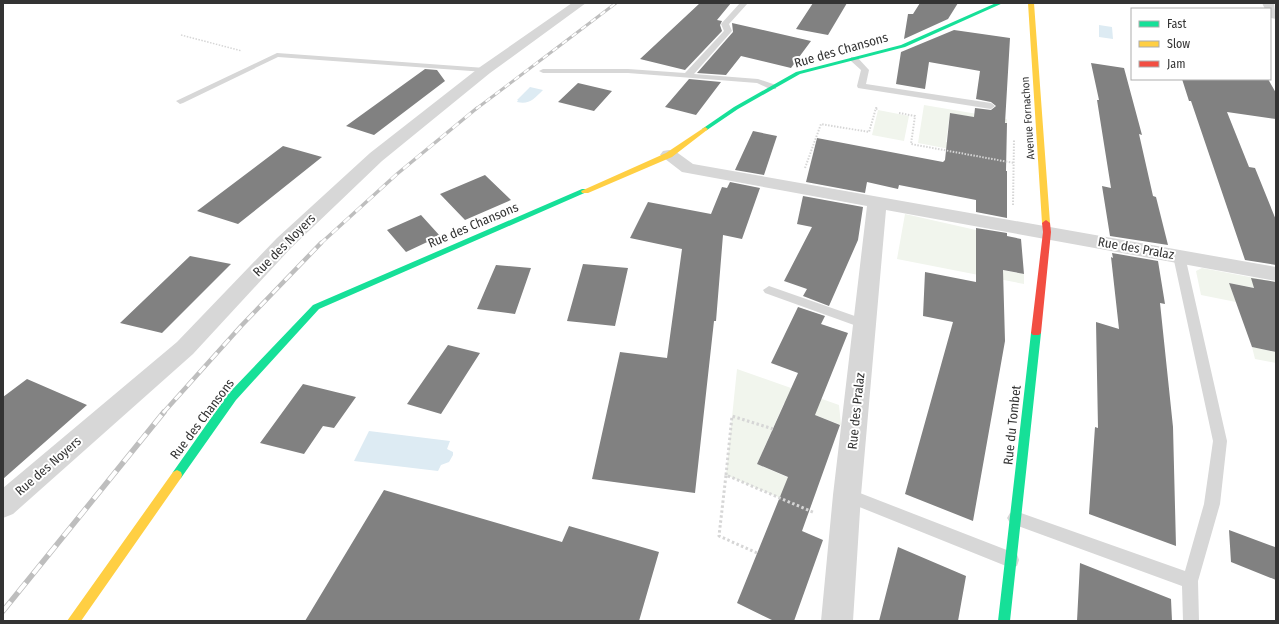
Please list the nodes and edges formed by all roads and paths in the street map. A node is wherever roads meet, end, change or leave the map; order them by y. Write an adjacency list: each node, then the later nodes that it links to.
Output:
1 (580, 3): 10 (street, Rue des Noyers)
2 (744, 3): 12 (lane)
3 (1000, 3): 9 (street, Rue des Chansons)
4 (1031, 3): 24 (street, Avenue Fornachon)
5 (1268, 3): 6 (street)
6 (1276, 15)
7 (180, 35): 8 (path)
8 (270, 58): 10 (lane); 14 (lane)
9 (854, 59): 13 (street, Rue des Chansons); 15 (lane)
10 (485, 70): 32 (street, Rue des Noyers)
11 (543, 71): 12 (lane)
12 (687, 76): 13 (lane)
13 (773, 87): 19 (street, Rue des Chansons)
14 (180, 101)
15 (991, 106)
16 (883, 110): 21 (path)
17 (896, 112): 20 (path)
18 (1014, 139): 20 (path)
19 (669, 155): 22 (street, Rue des Pralaz); 38 (street, Rue des Chansons)
20 (1014, 163): 23 (path)
21 (803, 174)
22 (877, 202): 24 (street, Rue des Pralaz); 28 (street, Rue des Pralaz)
23 (1012, 210)
24 (1047, 232): 25 (street, Rue des Pralaz); 33 (street, Rue du Tombet)
25 (1179, 256): 26 (street, Rue des Pralaz); 37 (lane)
26 (1276, 274)
27 (769, 290): 28 (lane)
28 (865, 324): 31 (street, Rue des Pralaz)
29 (773, 429): 30 (path)
30 (726, 475): 34 (path); 35 (path)
31 (847, 495): 34 (street, Rue des Pralaz); 36 (lane)
32 (3, 505)
33 (1015, 518): 36 (street, Rue du Tombet); 37 (lane)
34 (845, 525): 39 (street, Rue des Pralaz)
35 (757, 554)
36 (1011, 560): 40 (street, Rue du Tombet)
37 (1190, 581): 41 (lane)
38 (73, 621)
39 (837, 621)
40 (1004, 621)
41 (1191, 621)

